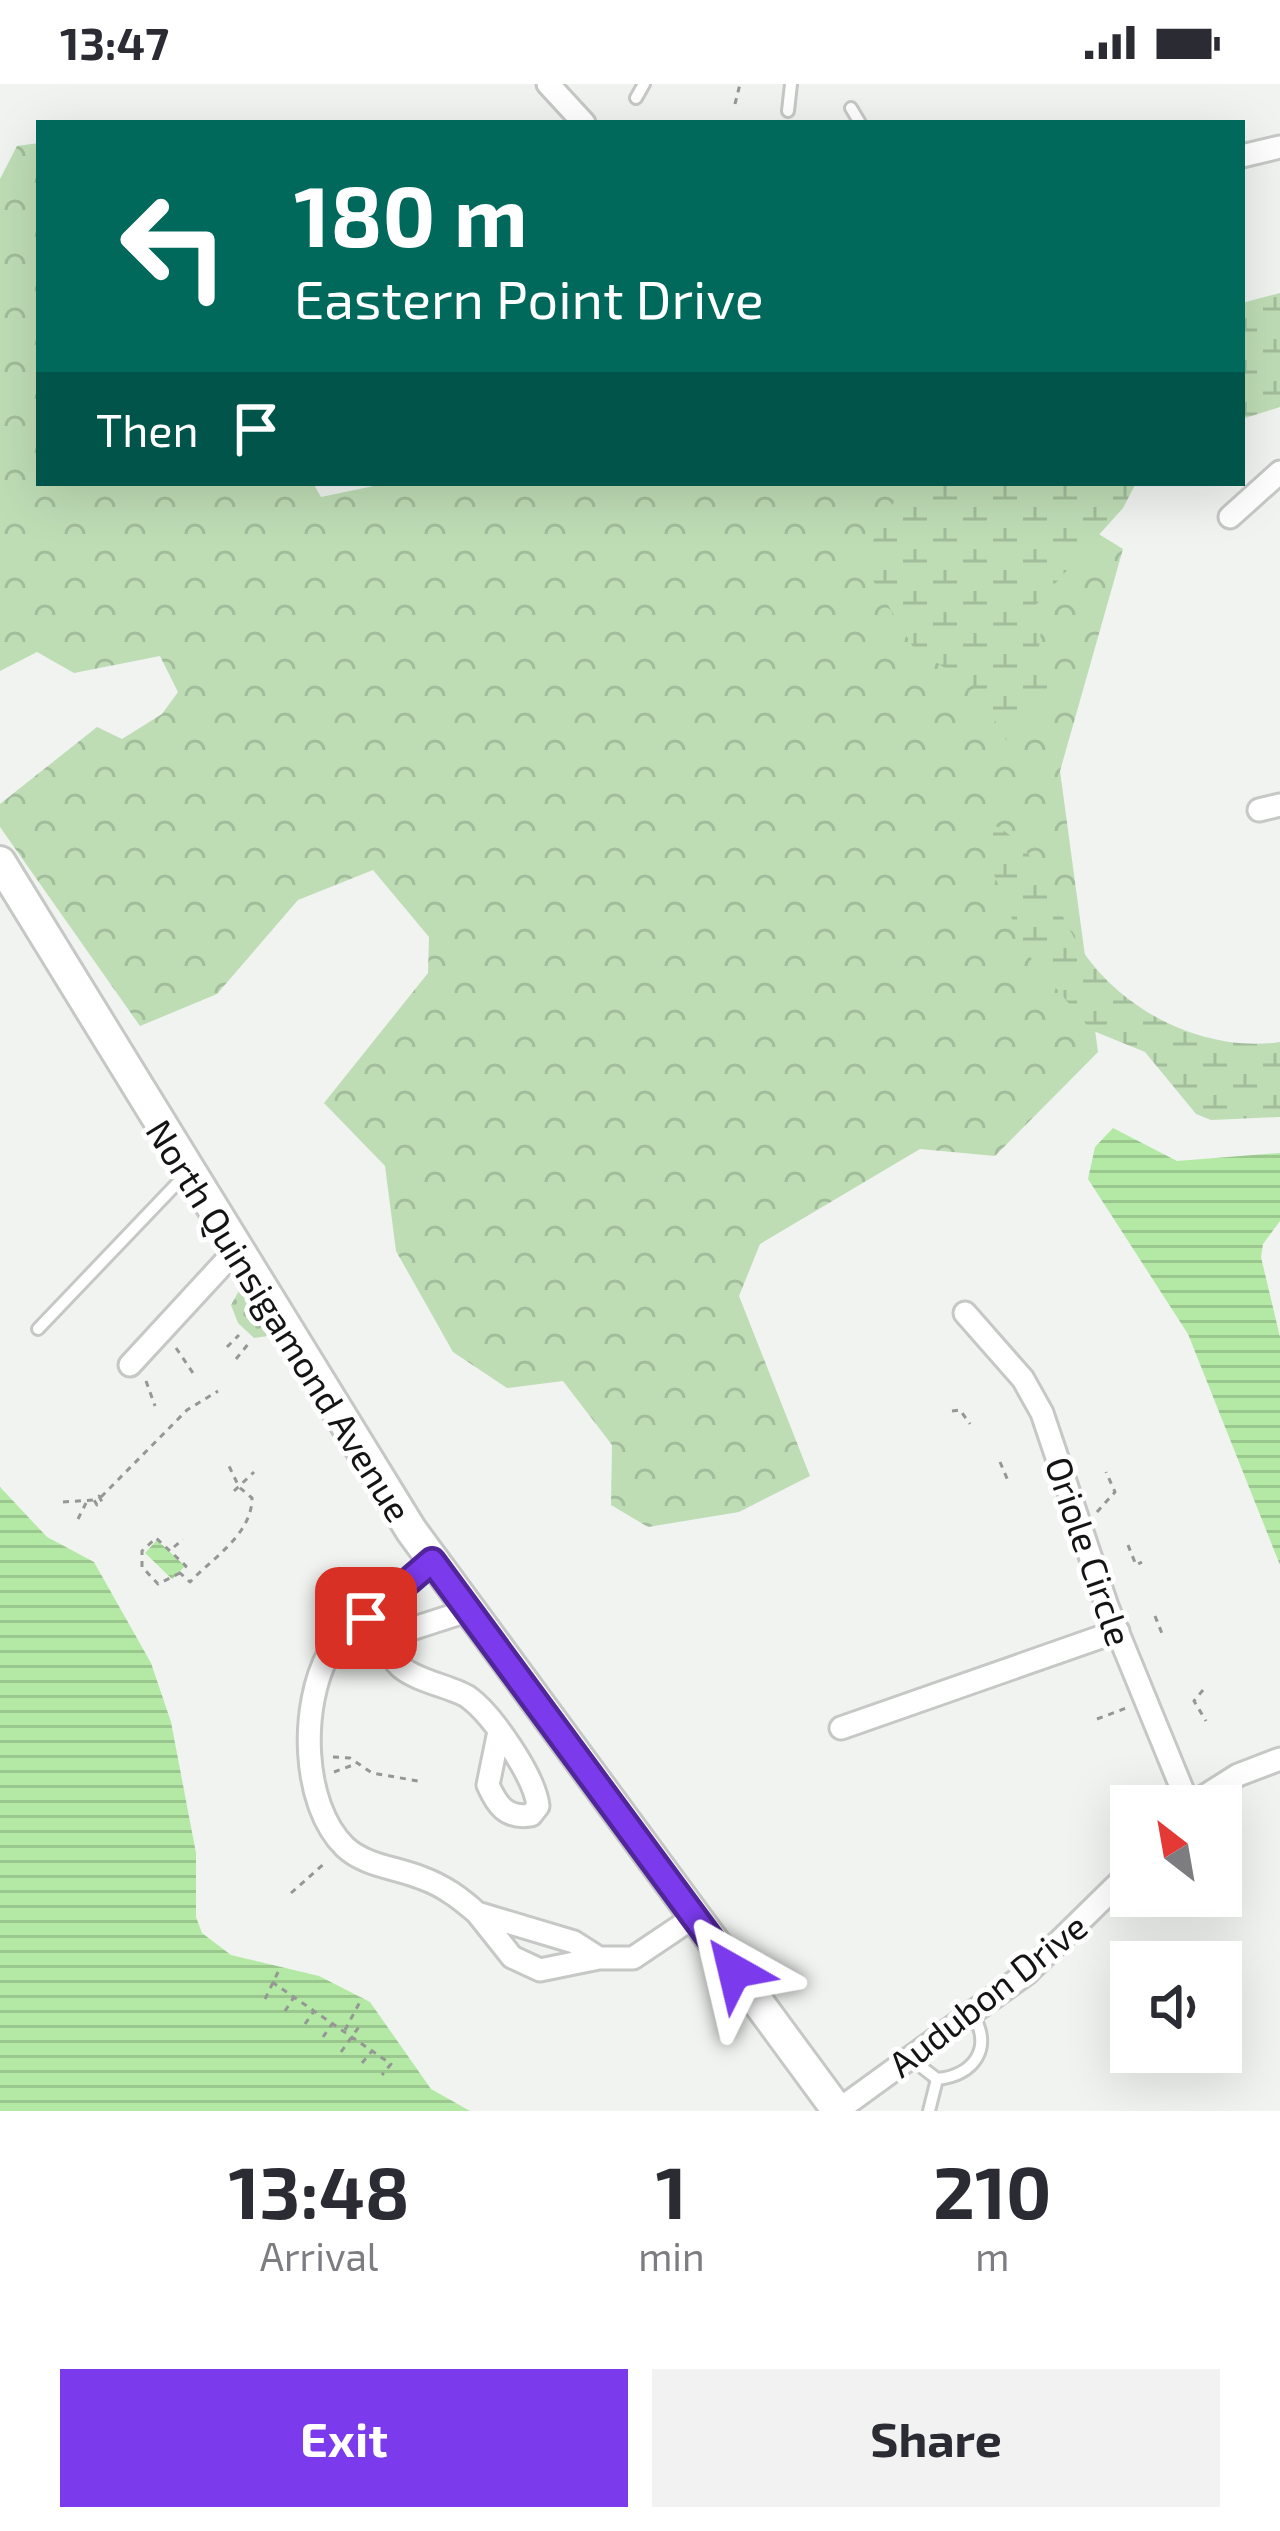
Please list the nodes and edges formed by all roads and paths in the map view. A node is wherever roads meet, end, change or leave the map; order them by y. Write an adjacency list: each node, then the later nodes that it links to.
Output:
1 (548, 84): 9 (street)
2 (644, 84): 5 (lane)
3 (740, 84): 6 (path)
4 (791, 84): 8 (lane)
5 (636, 98)
6 (735, 104)
7 (851, 108): 10 (lane)
8 (788, 111)
9 (581, 120)
10 (858, 120)
11 (1280, 147): 12 (street)
12 (1245, 155)
13 (1280, 472): 14 (street)
14 (1230, 517)
15 (0, 862): 16 (main road, North Quinsigamond Avenue)
16 (188, 1172): 17 (main road, North Quinsigamond Avenue); 19 (lane)
17 (237, 1250): 25 (street); 50 (main road, North Quinsigamond Avenue)
18 (965, 1313): 56 (street, Oriole Circle)
19 (38, 1329)
20 (239, 1334): 23 (path)
21 (248, 1342): 24 (path)
22 (178, 1344): 26 (path)
23 (227, 1347)
24 (236, 1359)
25 (138, 1373): 28 (path)
26 (193, 1373)
27 (218, 1391): 33 (path)
28 (155, 1406)
29 (952, 1411): 30 (path)
30 (970, 1424)
31 (161, 1429): 33 (path)
32 (168, 1437): 33 (path)
33 (160, 1438): 34 (path); 35 (path); 43 (path)
34 (151, 1439)
35 (158, 1447)
36 (1000, 1462): 40 (path)
37 (229, 1466): 41 (path)
38 (254, 1472): 41 (path)
39 (1106, 1472): 44 (path)
40 (1010, 1483)
41 (236, 1489): 52 (path)
42 (63, 1502): 43 (path)
43 (93, 1502): 45 (path); 46 (path)
44 (1096, 1513)
45 (99, 1515)
46 (78, 1519)
47 (183, 1539): 49 (path)
48 (1128, 1545): 51 (path)
49 (173, 1549): 52 (path); 52 (path)
50 (432, 1561): 53 (street); 54 (main road, North Quinsigamond Avenue)
51 (1142, 1562)
52 (180, 1573)
53 (384, 1605): 57 (street); 68 (street)
54 (467, 1611): 57 (street); 76 (main road, North Quinsigamond Avenue)
55 (1155, 1616): 58 (path)
56 (1118, 1631): 63 (street); 70 (street, Oriole Circle)
57 (402, 1632): 64 (street)
58 (1163, 1636)
59 (1203, 1690): 62 (path)
60 (1134, 1705): 61 (path)
61 (1097, 1719)
62 (1206, 1721)
63 (842, 1728)
64 (498, 1736)
65 (332, 1756): 67 (path)
66 (1280, 1760): 71 (street)
67 (354, 1765): 68 (path); 69 (path)
68 (314, 1776): 75 (street)
69 (418, 1781)
70 (1180, 1785)
71 (1222, 1785)
72 (326, 1862): 74 (path)
73 (1110, 1892): 85 (street, Audubon Drive)
74 (291, 1893)
75 (477, 1912): 77 (street); 77 (street)
76 (694, 1917): 77 (street); 98 (main road, North Quinsigamond Avenue)
77 (599, 1958)
78 (280, 1968): 79 (path)
79 (274, 1983): 80 (path); 82 (path)
80 (294, 1997): 83 (path); 84 (path)
81 (362, 1998): 89 (path)
82 (266, 2000)
83 (285, 2011)
84 (314, 2011): 86 (path); 87 (path)
85 (972, 2014): 94 (street, Audubon Drive); 97 (lane)
86 (305, 2024)
87 (332, 2024): 89 (path); 90 (path)
88 (361, 2024): 91 (path)
89 (344, 2032): 91 (path)
90 (323, 2037)
91 (352, 2038): 92 (path); 93 (path)
92 (371, 2051): 95 (path); 96 (path)
93 (340, 2052)
94 (910, 2058): 97 (lane); 98 (street, Audubon Drive)
95 (362, 2063)
96 (382, 2075)
97 (937, 2079): 99 (lane)
98 (837, 2111)
99 (929, 2111)

